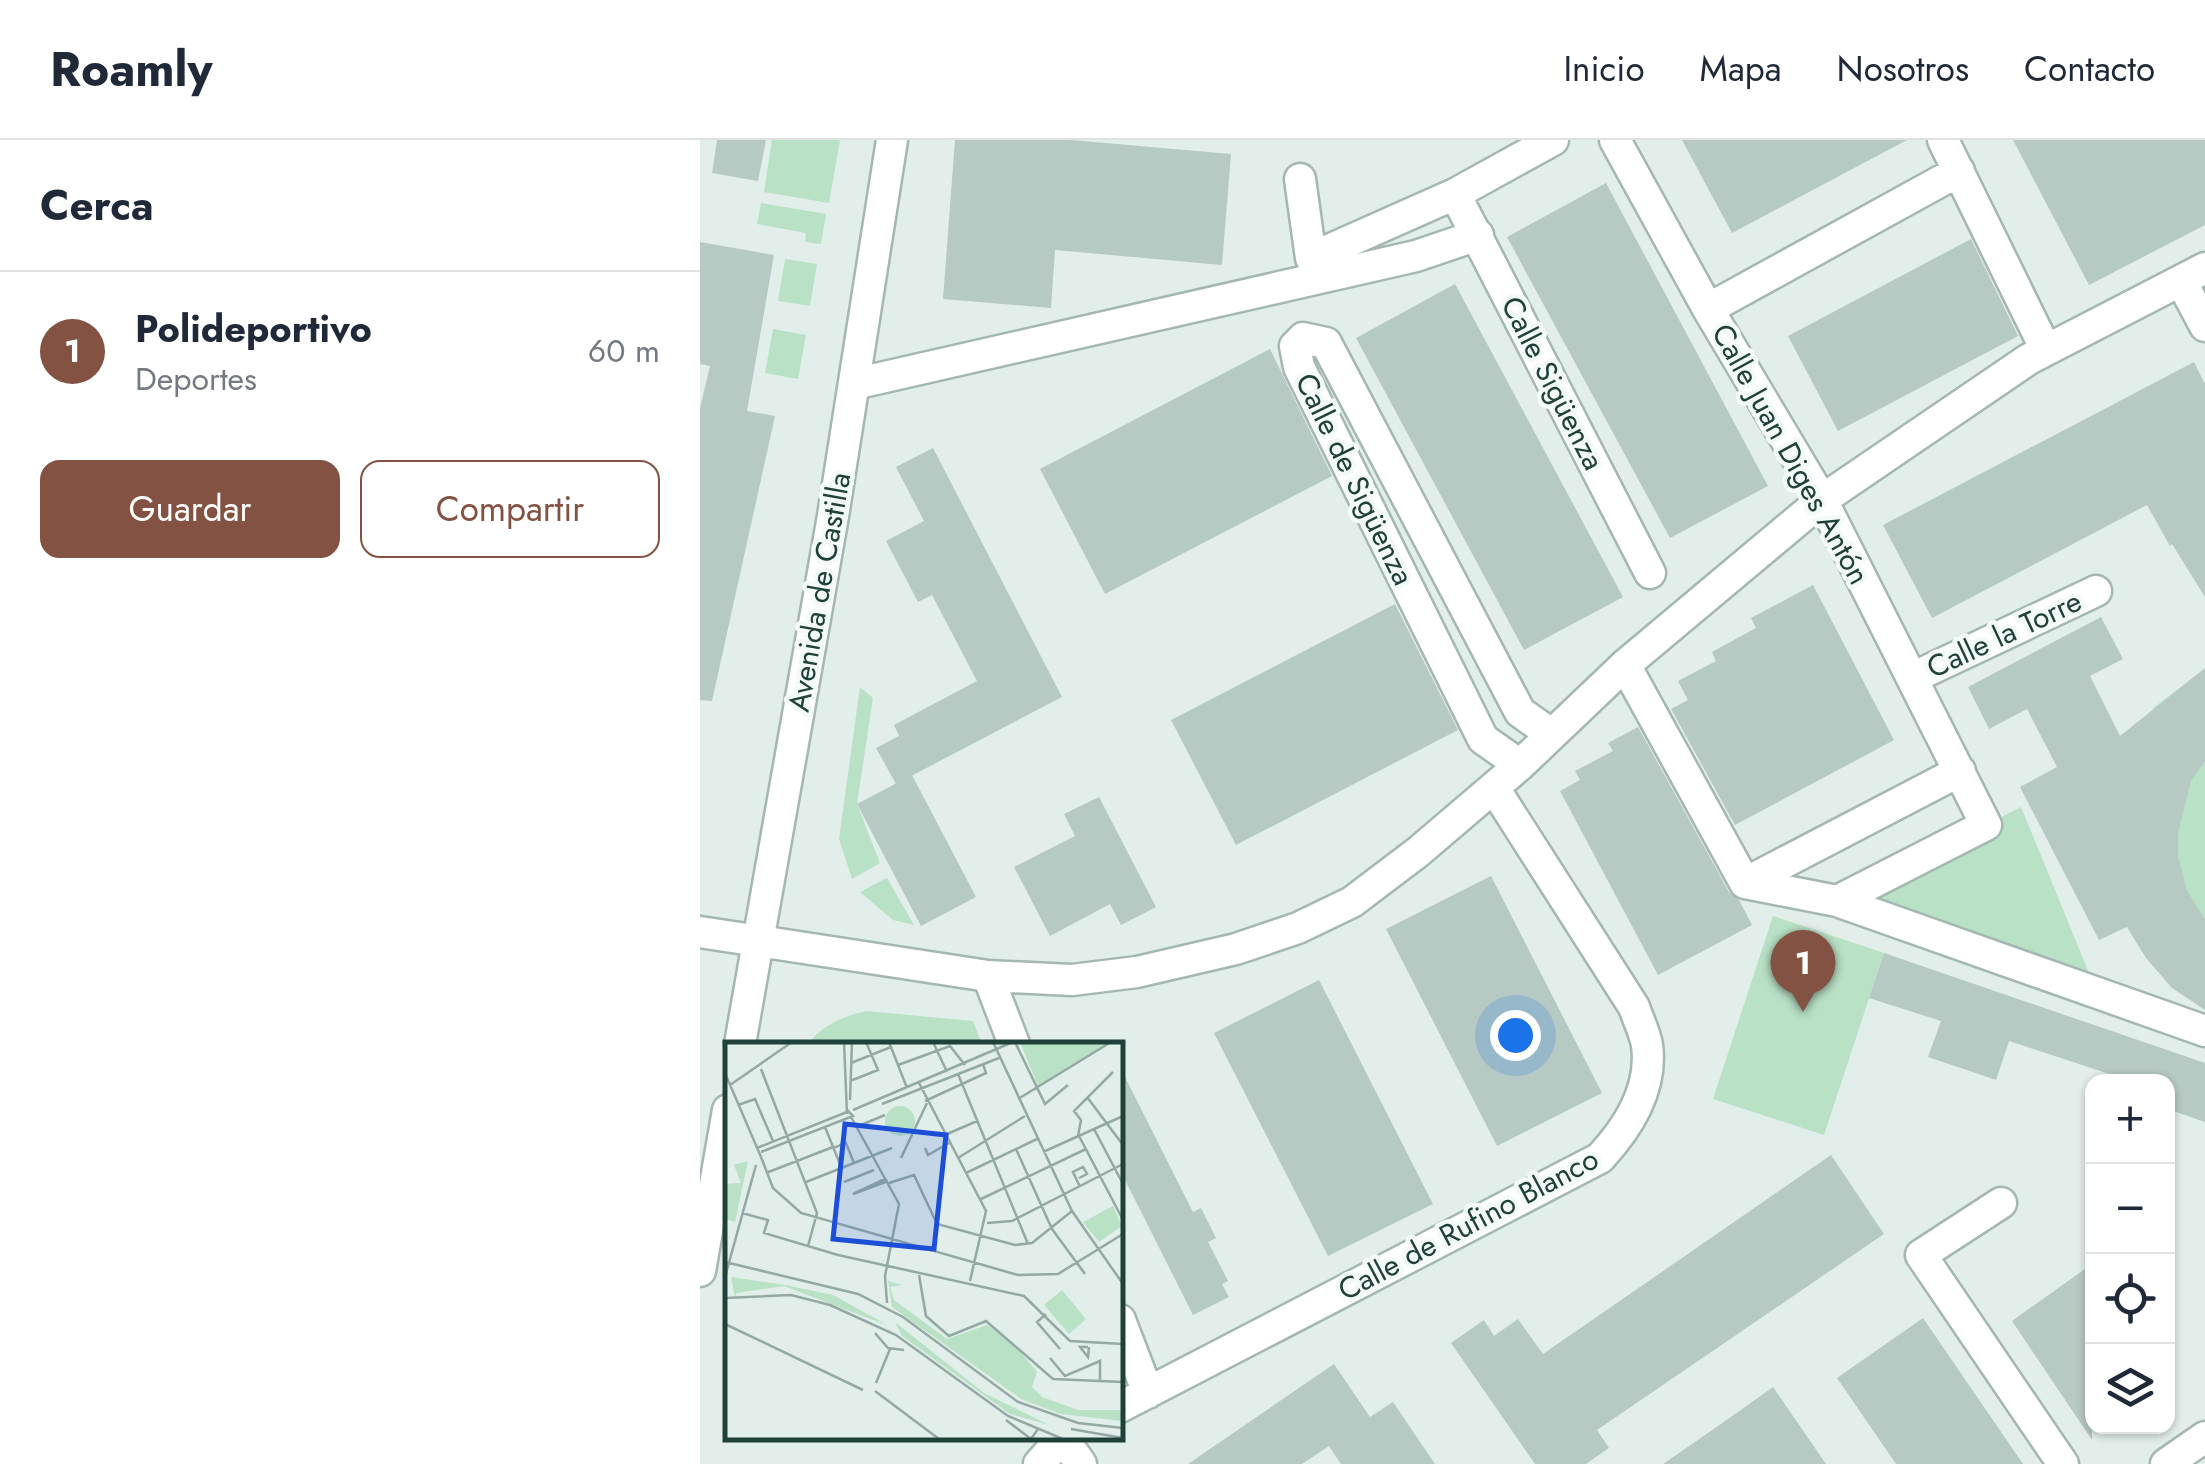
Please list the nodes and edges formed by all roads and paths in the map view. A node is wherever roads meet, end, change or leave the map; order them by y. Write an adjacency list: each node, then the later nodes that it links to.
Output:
1 (892, 140): 13 (street, Avenida de Castilla)
2 (1553, 140): 7 (street)
3 (1944, 140): 5 (street)
4 (1628, 144): 10 (street, Calle Juan Diges Antón)
5 (1958, 171): 10 (street); 12 (street)
6 (1300, 178): 7 (street)
7 (1455, 194): 8 (street, Calle Sigüenza)
8 (1478, 235): 13 (street); 15 (street, Calle Sigüenza)
9 (2193, 275): 11 (street); 12 (street)
10 (1708, 309): 14 (street, Calle Juan Diges Antón)
11 (2205, 326)
12 (2046, 350): 14 (street)
13 (854, 384): 26 (street, Avenida de Castilla)
14 (1822, 500): 17 (street); 18 (street, Calle Juan Diges Antón)
15 (1650, 573)
16 (2096, 591): 18 (street, Calle la Torre)
17 (1624, 666): 19 (street); 23 (street)
18 (1912, 678): 21 (street, Calle Juan Diges Antón)
19 (1551, 734): 20 (street); 20 (street, Calle de Sigüenza)
20 (1520, 765): 22 (street)
21 (1960, 771): 23 (street); 24 (street, Calle Juan Diges Antón)
22 (1494, 788): 27 (street); 35 (street, Calle de Rufino Blanco)
23 (1745, 883): 24 (street)
24 (1837, 902): 28 (street)
25 (700, 932): 26 (street)
26 (758, 942): 27 (street); 29 (street, Avenida de Castilla)
27 (988, 976): 30 (street)
28 (2205, 1032)
29 (740, 1042)
30 (1013, 1042)
31 (725, 1127): 33 (street)
32 (2001, 1203): 42 (street)
33 (700, 1271)
34 (1122, 1325): 35 (street)
35 (1148, 1393): 36 (street, Calle de Rufino Blanco)
36 (1122, 1407)
37 (1061, 1439): 40 (street)
38 (1064, 1439): 41 (street)
39 (2202, 1446): 43 (street)
40 (1038, 1464)
41 (1081, 1464)
42 (2063, 1464)
43 (2166, 1464)

